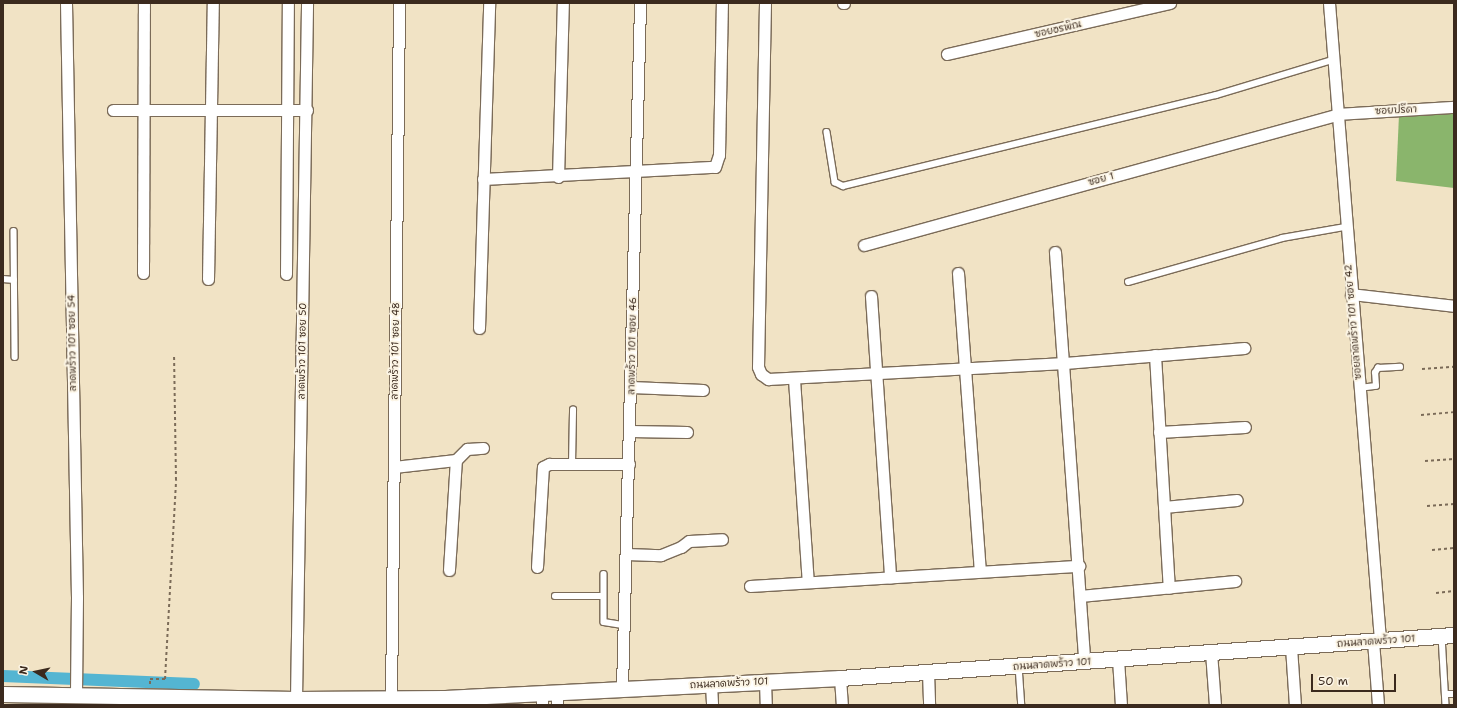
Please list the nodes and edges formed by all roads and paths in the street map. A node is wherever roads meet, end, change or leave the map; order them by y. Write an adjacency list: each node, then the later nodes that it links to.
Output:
1 (66, 3): 106 (street, ลาดพร้าว 101 ซอย 54)
2 (144, 3): 17 (street)
3 (212, 3): 18 (street)
4 (288, 3): 20 (street)
5 (307, 3): 21 (street, ลาดพร้าว 101 ซอย 50)
6 (399, 3): 69 (street, ลาดพร้าว 101 ซอย 48)
7 (489, 3): 26 (street)
8 (563, 3): 25 (street)
9 (640, 3): 24 (street, ลาดพร้าว 101 ซอย 46)
10 (722, 3): 24 (street)
11 (765, 3): 52 (street)
12 (1170, 3): 14 (street, ซอยอรพิณ)
13 (1329, 3): 15 (street, ซอยลาดพร้าว 101 ซอย 42)
14 (947, 54)
15 (1333, 60): 22 (street, ซอยลาดพร้าว 101 ซอย 42); 23 (lane)
16 (1454, 107): 22 (street, ซอยปรีดา)
17 (144, 108): 18 (street); 19 (street); 31 (street)
18 (210, 108): 20 (street); 34 (street)
19 (113, 110)
20 (286, 110): 21 (street); 33 (street)
21 (307, 110): 112 (street, ลาดพร้าว 101 ซอย 50)
22 (1338, 114): 27 (street, ซอยลาดพร้าว 101 ซอย 42); 29 (street, ซอย 1)
23 (827, 132)
24 (636, 172): 25 (street); 53 (street, ลาดพร้าว 101 ซอย 46)
25 (558, 176): 26 (street)
26 (483, 179): 41 (street)
27 (1345, 227): 37 (lane); 38 (street, ซอยลาดพร้าว 101 ซอย 42)
28 (14, 230): 36 (lane)
29 (864, 245)
30 (1055, 252): 46 (street)
31 (143, 272)
32 (958, 273): 47 (street)
33 (286, 274)
34 (208, 279)
35 (3, 280): 36 (lane)
36 (14, 280): 45 (lane)
37 (1128, 282)
38 (1351, 294): 40 (street); 54 (street, ซอยลาดพร้าว 101 ซอย 42)
39 (871, 296): 51 (street)
40 (1454, 306)
41 (479, 328)
42 (1244, 348): 44 (street)
43 (174, 354): 103 (path)
44 (1155, 355): 46 (street); 62 (street)
45 (15, 357)
46 (1065, 363): 47 (street); 78 (street)
47 (966, 366): 51 (street); 81 (street)
48 (1400, 367): 54 (lane)
49 (1454, 367): 50 (path)
50 (1422, 369)
51 (875, 372): 52 (street); 83 (street)
52 (794, 379): 85 (street)
53 (631, 387): 55 (street); 60 (street, ลาดพร้าว 101 ซอย 46)
54 (1359, 388): 95 (street, ซอยลาดพร้าว 101 ซอย 42)
55 (703, 390)
56 (573, 410): 67 (lane)
57 (1454, 412): 58 (path)
58 (1421, 415)
59 (1245, 427): 62 (street)
60 (630, 431): 61 (street); 68 (street, ลาดพร้าว 101 ซอย 46)
61 (687, 432)
62 (1159, 432): 73 (street)
63 (483, 448): 65 (street)
64 (1454, 459): 66 (path)
65 (456, 460): 69 (street); 80 (street)
66 (1425, 461)
67 (572, 464): 68 (street); 79 (street)
68 (629, 464): 77 (street, ลาดพร้าว 101 ซอย 46)
69 (394, 467): 115 (street, ลาดพร้าว 101 ซอย 48)
70 (1237, 500): 73 (street)
71 (1454, 504): 72 (path)
72 (1427, 506)
73 (1164, 507): 87 (street)
74 (722, 539): 77 (street)
75 (1454, 548): 76 (path)
76 (1432, 550)
77 (626, 554): 93 (street, ลาดพร้าว 101 ซอย 46)
78 (1079, 566): 81 (street); 92 (street)
79 (537, 567)
80 (449, 570)
81 (980, 570): 83 (street)
82 (604, 574): 91 (lane)
83 (890, 577): 85 (street)
84 (1235, 581): 87 (street)
85 (808, 582): 86 (street)
86 (750, 586)
87 (1169, 588): 92 (street)
88 (1454, 591): 89 (path)
89 (1436, 593)
90 (555, 596): 91 (lane)
91 (603, 596): 93 (lane)
92 (1080, 596): 99 (street)
93 (624, 625): 107 (street, ลาดพร้าว 101 ซอย 46)
94 (1448, 636): 95 (street, ถนนลาดพร้าว 101); 108 (lane)
95 (1376, 641): 96 (street, ถนนลาดพร้าว 101); 127 (street, ซอยลาดพร้าว 101 ซอย 42)
96 (1291, 647): 97 (street, ถนนลาดพร้าว 101); 126 (street)
97 (1211, 652): 98 (street, ถนนลาดพร้าว 101); 125 (street)
98 (1118, 659): 99 (street, ถนนลาดพร้าว 101); 124 (street)
99 (1084, 661): 100 (street, ถนนลาดพร้าว 101)
100 (1019, 666): 101 (street, ถนนลาดพร้าว 101); 123 (lane)
101 (928, 672): 102 (street, ถนนลาดพร้าว 101); 122 (street)
102 (840, 678): 104 (street, ถนนลาดพร้าว 101); 121 (street)
103 (151, 680)
104 (765, 682): 105 (street, ถนนลาดพร้าว 101); 120 (street)
105 (711, 684): 107 (street, ถนนลาดพร้าว 101); 119 (street)
106 (76, 685): 110 (street, ถนนลาดพร้าว 101); 114 (street, ถนนลาดพร้าว 101)
107 (622, 688): 111 (street, ถนนลาดพร้าว 101)
108 (1445, 694): 109 (lane); 128 (lane)
109 (1454, 694)
110 (10, 696)
111 (557, 698): 113 (street, ถนนลาดพร้าว 101)
112 (296, 699): 117 (street, ถนนลาดพร้าว 101); 118 (street, ถนนลาดพร้าว 101)
113 (542, 699): 116 (street, ถนนลาดพร้าว 101)
114 (117, 700): 117 (street, ถนนลาดพร้าว 101)
115 (391, 700): 116 (street, ถนนลาดพร้าว 101); 118 (street, ถนนลาดพร้าว 101)
116 (445, 701)
117 (270, 702)
118 (348, 702)
119 (712, 705)
120 (766, 705)
121 (842, 705)
122 (928, 705)
123 (1022, 705)
124 (1121, 705)
125 (1215, 705)
126 (1295, 705)
127 (1378, 705)
128 (1446, 705)

